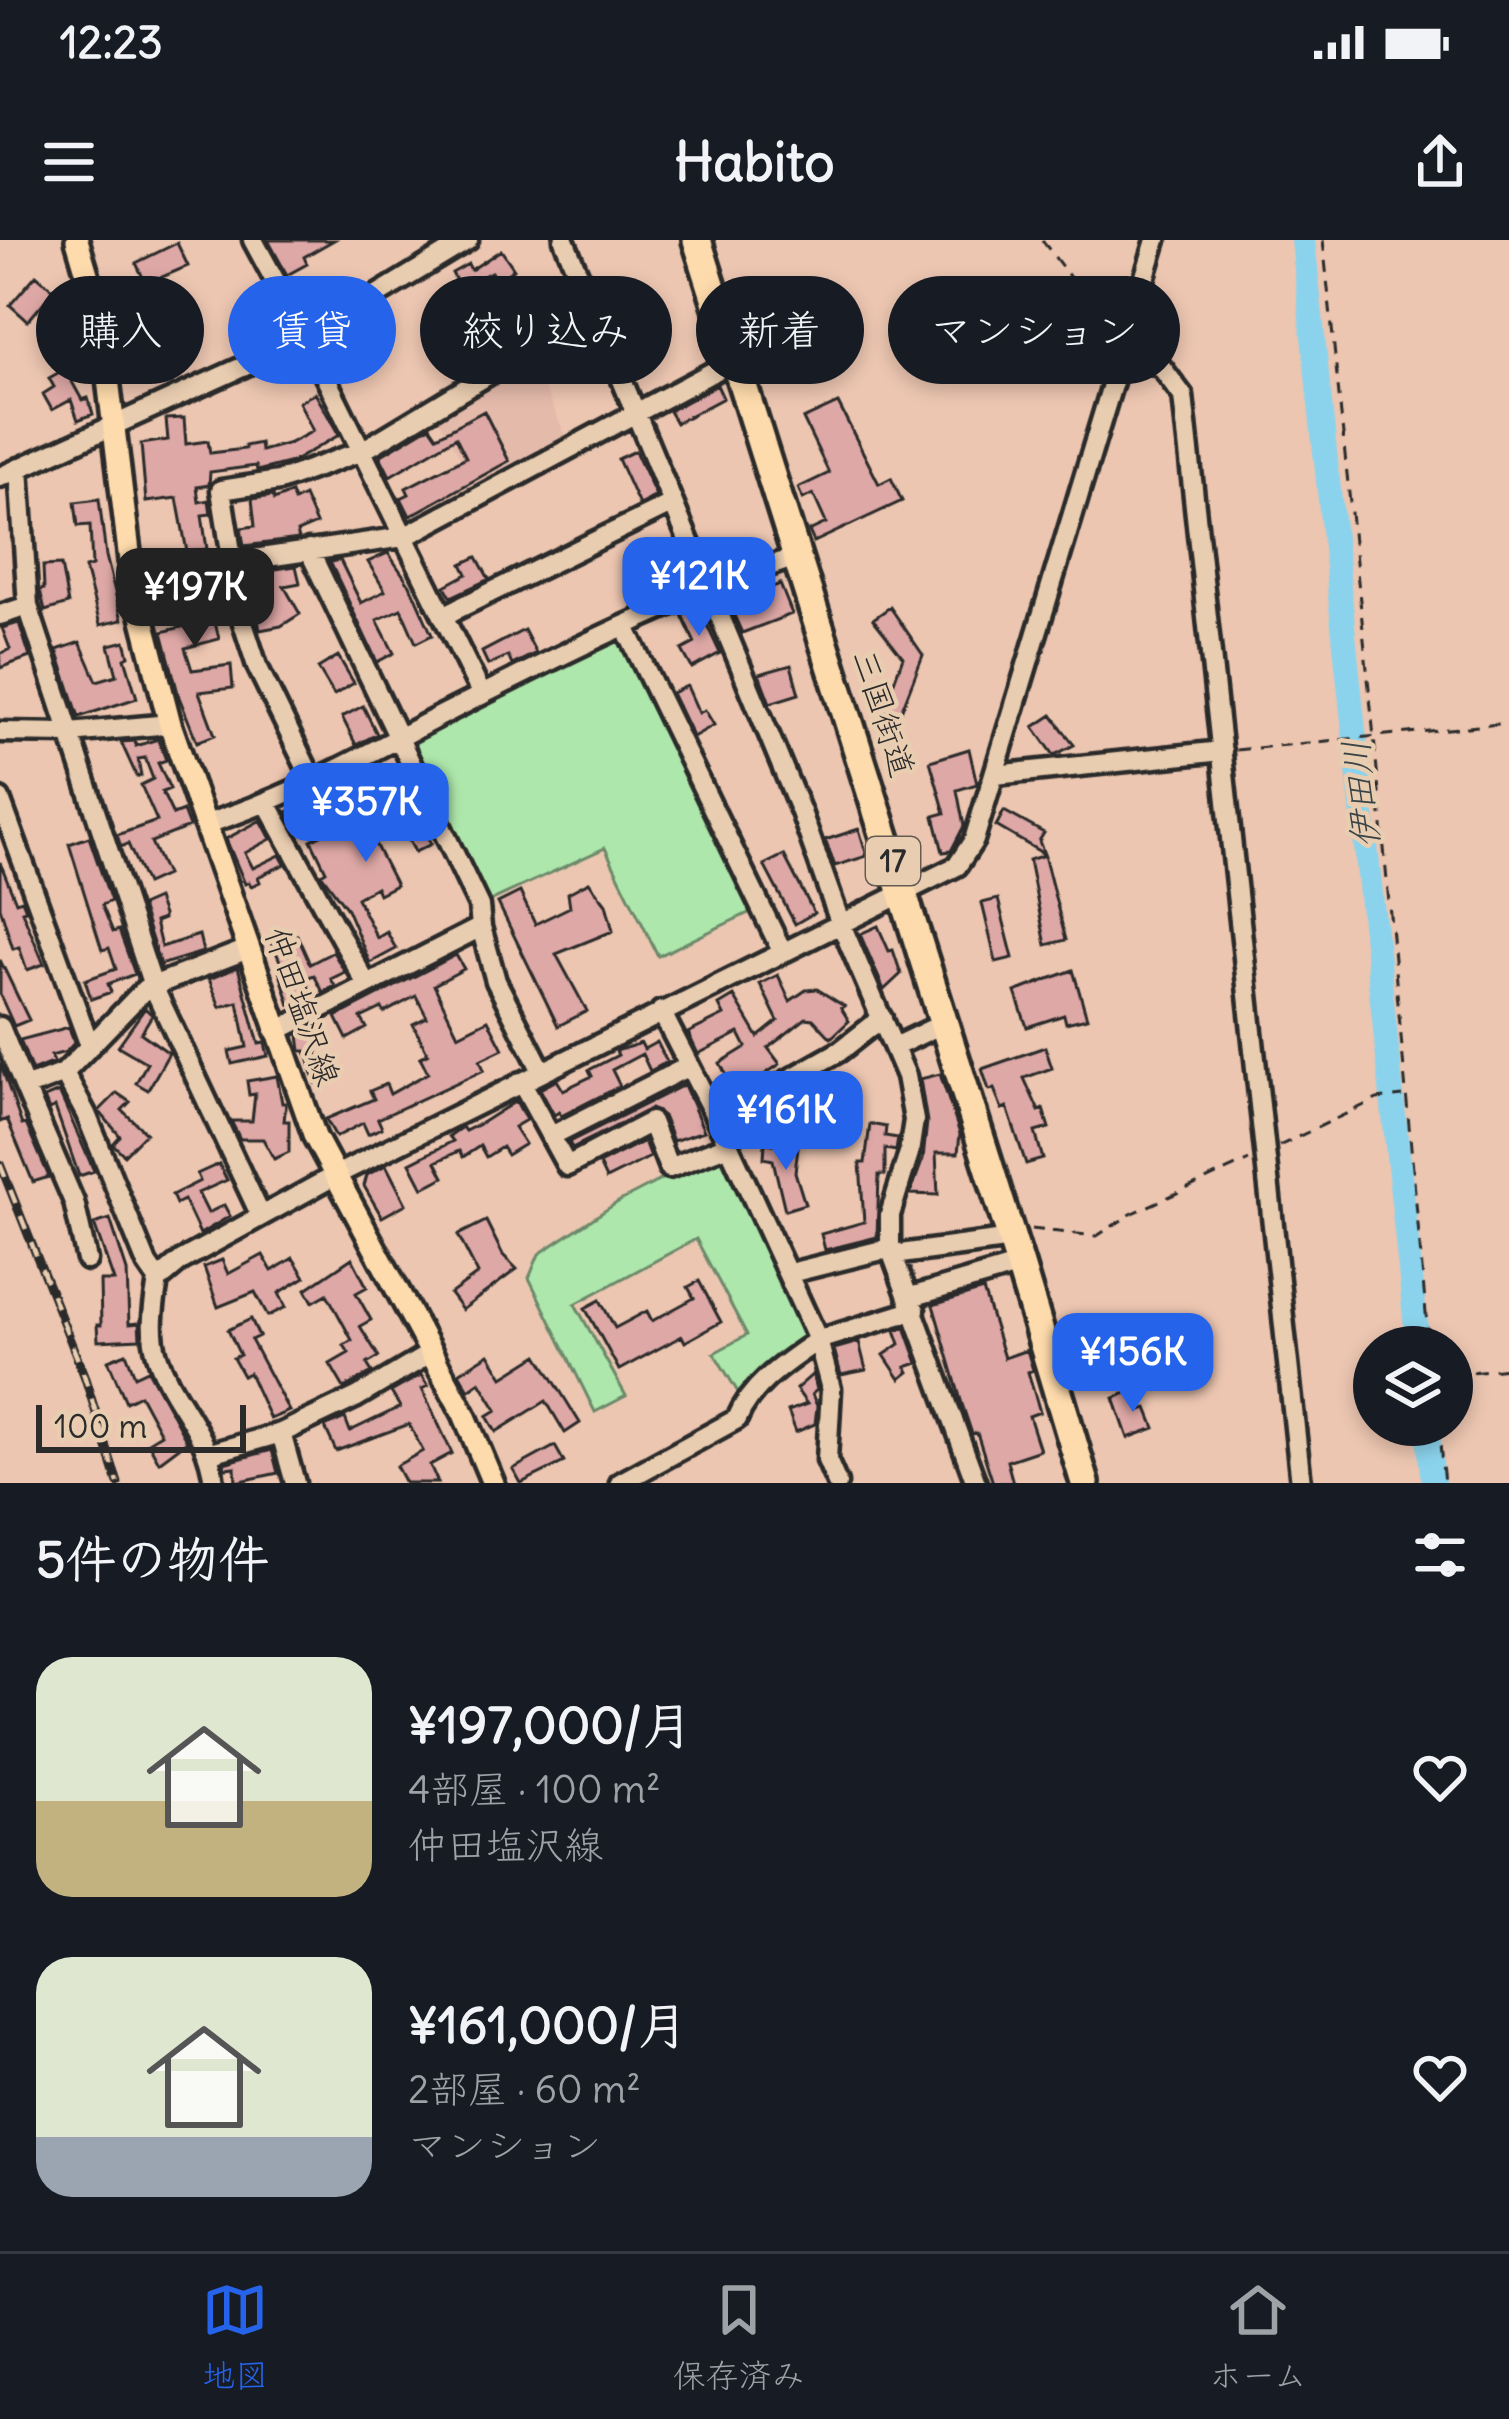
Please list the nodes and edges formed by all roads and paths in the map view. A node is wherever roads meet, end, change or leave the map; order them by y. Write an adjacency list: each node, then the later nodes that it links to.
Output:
1 (77, 240): 24 (main road, 仲田塩沢線)
2 (253, 240): 9 (street)
3 (468, 240): 14 (street)
4 (564, 240): 10 (street)
5 (697, 240): 11 (highway, 三国街道 / 17)
6 (1042, 240): 12 (path)
7 (1156, 240): 13 (street)
8 (1323, 240): 43 (path)
9 (272, 276)
10 (579, 276)
11 (708, 276)
12 (1069, 276)
13 (1146, 276)
14 (396, 284)
15 (228, 374): 24 (street)
16 (696, 381): 23 (street)
17 (329, 384): 25 (street)
18 (472, 384): 25 (street)
19 (623, 384): 23 (street)
20 (742, 384): 30 (highway, 三国街道 / 17)
21 (1114, 384): 46 (street)
22 (1174, 384): 45 (street)
23 (635, 414): 27 (street); 28 (street)
24 (114, 427): 26 (street); 32 (main road, 仲田塩沢線)
25 (362, 451): 28 (street); 31 (street)
26 (5, 476): 34 (street)
27 (673, 503): 33 (street); 36 (street)
28 (404, 537): 29 (street); 36 (street)
29 (309, 550): 31 (street); 44 (street)
30 (796, 557): 33 (street); 51 (highway, 三国街道 / 17)
31 (234, 561): 32 (street); 47 (street)
32 (132, 577): 40 (main road, 仲田塩沢線)
33 (705, 587): 37 (street); 52 (street)
34 (28, 606): 35 (street); 42 (street)
35 (0, 615)
36 (443, 616): 38 (street)
37 (625, 627): 38 (street); 55 (street)
38 (482, 695): 44 (street)
39 (1509, 723): 43 (path)
40 (170, 724): 42 (street); 50 (main road, 仲田塩沢線)
41 (0, 732): 42 (street)
42 (70, 733): 57 (street)
43 (1374, 737): 45 (path); 70 (path)
44 (396, 739): 47 (street); 53 (street)
45 (1222, 751): 46 (street); 74 (street)
46 (994, 775): 51 (street)
47 (314, 781): 49 (street)
48 (0, 799): 63 (street)
49 (268, 805): 50 (street); 56 (street)
50 (206, 824): 54 (main road, 仲田塩沢線)
51 (904, 893): 52 (street); 60 (highway, 三国街道 / 17)
52 (840, 922): 55 (street); 59 (street)
53 (481, 927): 56 (street); 66 (street)
54 (248, 949): 57 (street); 62 (main road, 仲田塩沢線)
55 (782, 951): 58 (street)
56 (367, 985): 62 (street)
57 (153, 986): 63 (street); 76 (street)
58 (661, 1012): 65 (street); 66 (street)
59 (882, 1018): 64 (street); 71 (street)
60 (944, 1023): 64 (street); 77 (highway, 三国街道 / 17)
61 (0, 1027): 69 (street)
62 (275, 1032): 75 (main road, 仲田塩沢線)
63 (90, 1046): 67 (street)
64 (894, 1047): 78 (street)
65 (689, 1066): 71 (street); 72 (street)
66 (542, 1071): 68 (street)
67 (64, 1072): 69 (street); 81 (street)
68 (521, 1082): 72 (street); 75 (street)
69 (25, 1088): 79 (street)
70 (1404, 1096): 74 (path); 83 (path)
71 (717, 1120): 73 (street)
72 (551, 1136): 73 (street)
73 (728, 1145): 80 (street)
74 (1267, 1152): 77 (path); 98 (street)
75 (334, 1176): 76 (street); 85 (main road, 仲田塩沢線)
76 (261, 1216): 81 (street)
77 (1013, 1244): 78 (street); 82 (street); 97 (highway, 三国街道 / 17)
78 (891, 1251): 80 (street); 82 (street)
79 (87, 1260)
80 (790, 1273): 84 (street)
81 (158, 1280): 90 (street)
82 (913, 1304): 84 (street); 96 (street)
83 (1427, 1326)
84 (818, 1340): 91 (street); 95 (street)
85 (431, 1353): 88 (street); 94 (main road, 仲田塩沢線)
86 (1509, 1368): 87 (path)
87 (1473, 1372)
88 (281, 1432): 90 (street); 93 (street)
89 (1440, 1446): 99 (path)
90 (211, 1453): 92 (street)
91 (624, 1481)
92 (214, 1483)
93 (295, 1483)
94 (493, 1483)
95 (837, 1483)
96 (976, 1483)
97 (1085, 1483)
98 (1301, 1483)
99 (1444, 1483)

